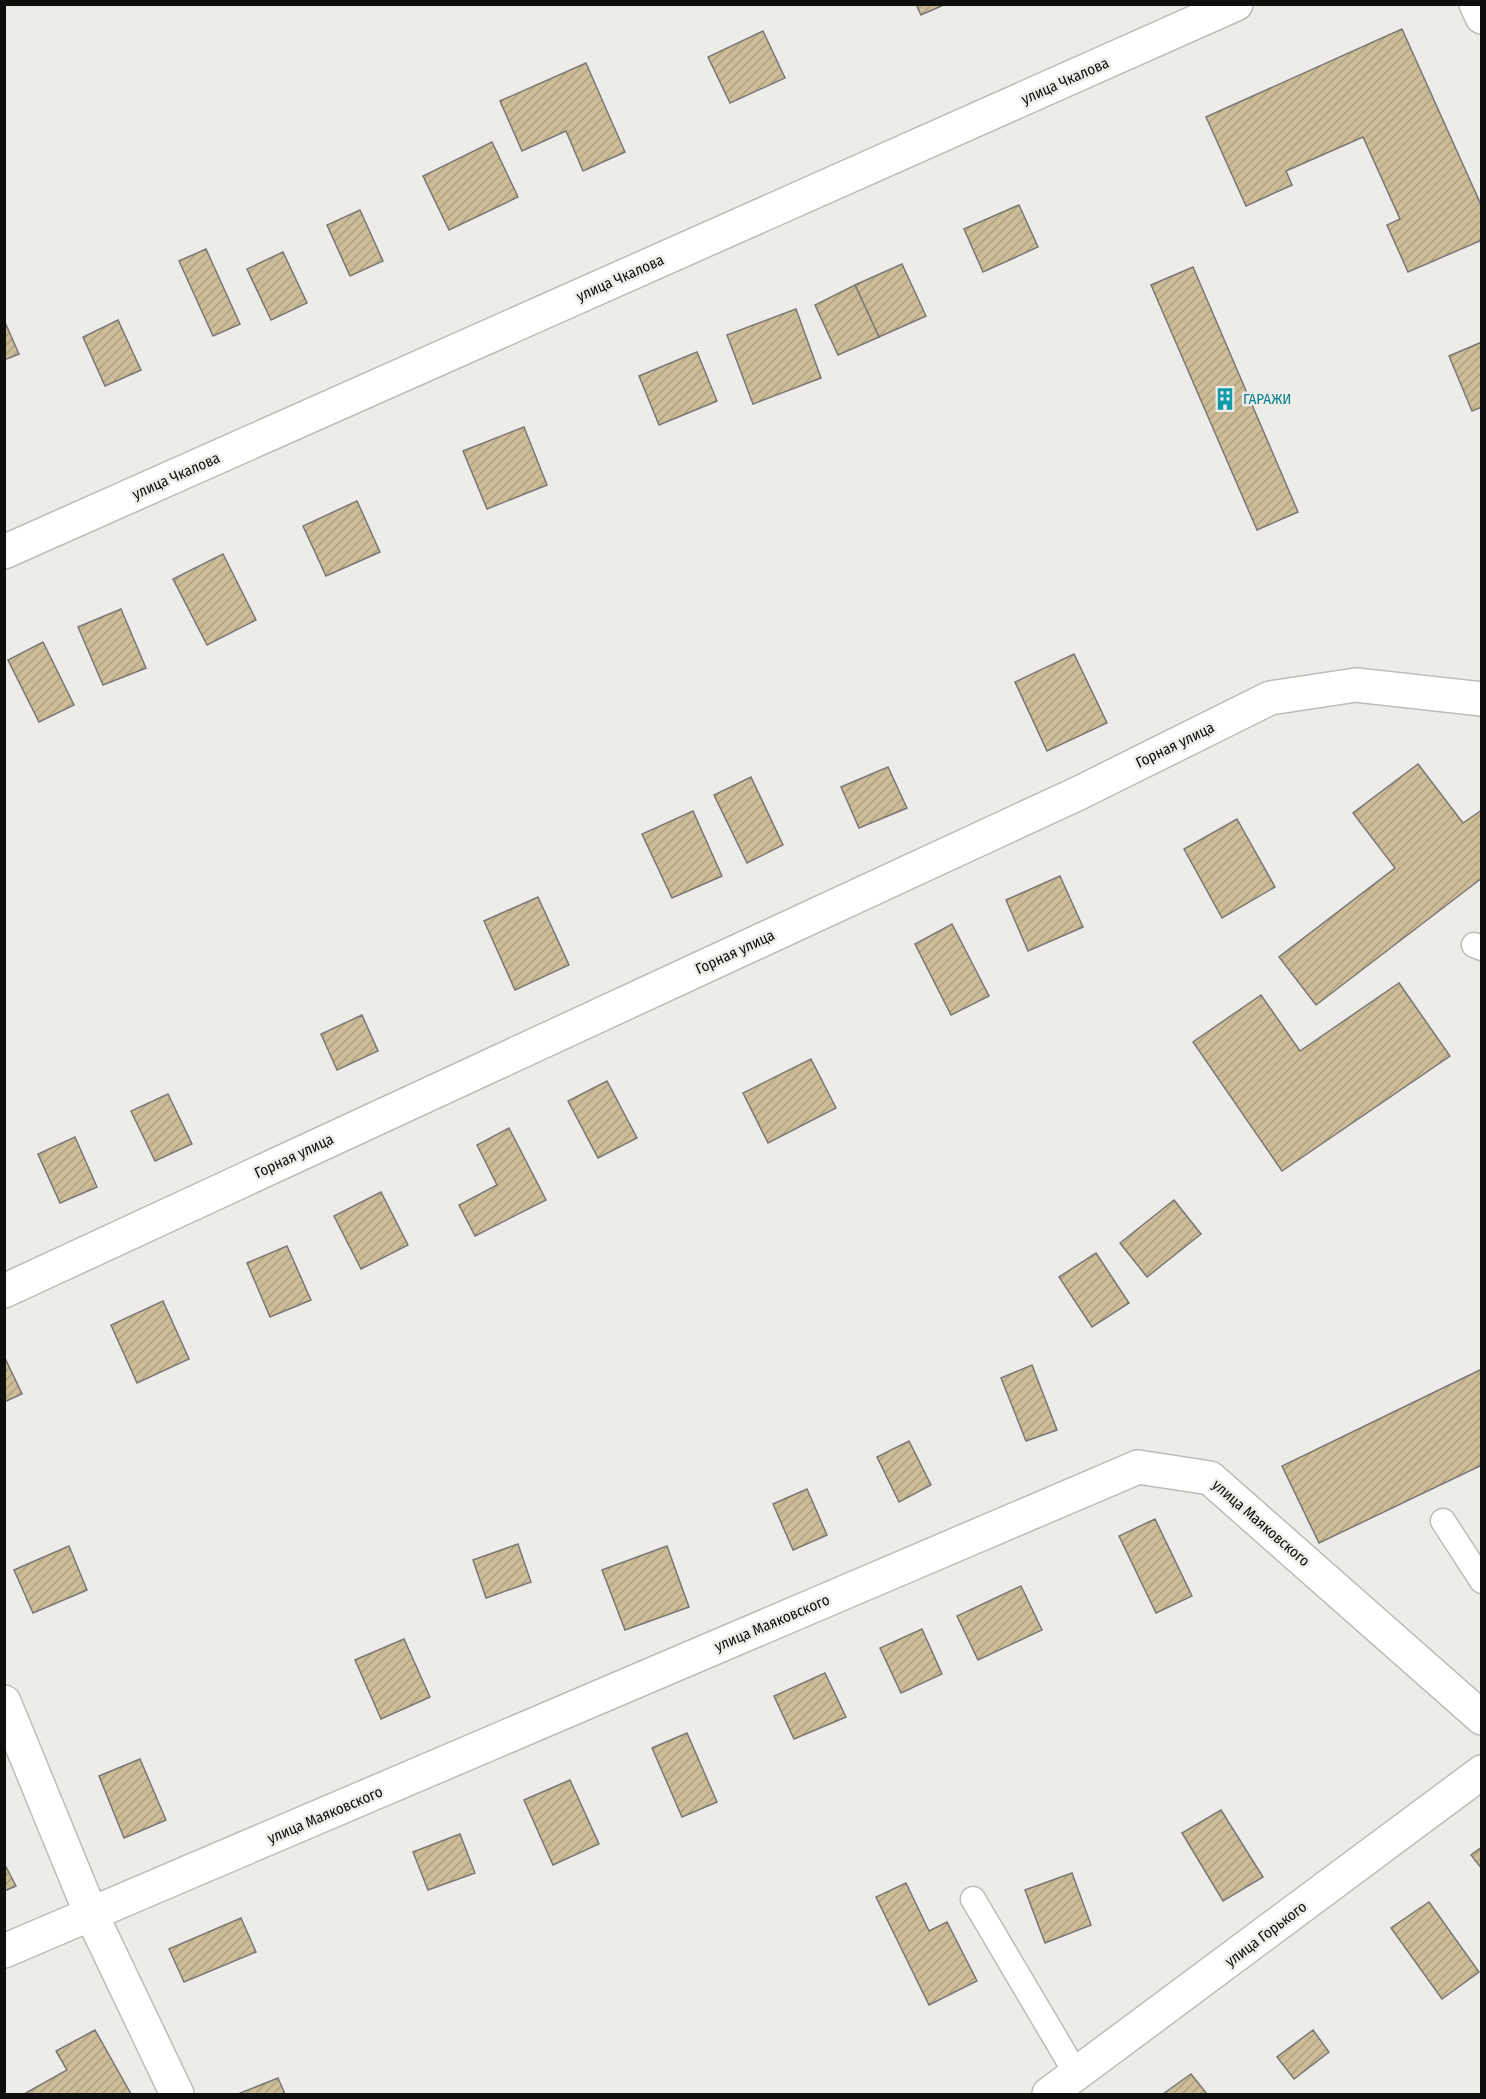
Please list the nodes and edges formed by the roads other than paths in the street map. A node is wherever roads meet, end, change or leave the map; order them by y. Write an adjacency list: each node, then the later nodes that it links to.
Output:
1 (1236, 4): 4 (street, улица Чкалова)
2 (1476, 4): 3 (street)
3 (1482, 17)
4 (4, 552)
5 (1482, 699): 6 (street, Горная улица)
6 (4, 1291)
7 (1443, 1521): 8 (lane)
8 (1482, 1581)
9 (4, 1702): 13 (street)
10 (1482, 1719): 13 (street, улица Маяковского)
11 (1482, 1772): 15 (street, улица Горького)
12 (973, 1899): 15 (lane)
13 (91, 1914): 14 (street, улица Маяковского); 16 (street)
14 (4, 1950)
15 (1084, 2085): 17 (street, улица Горького)
16 (177, 2094)
17 (1049, 2094)

